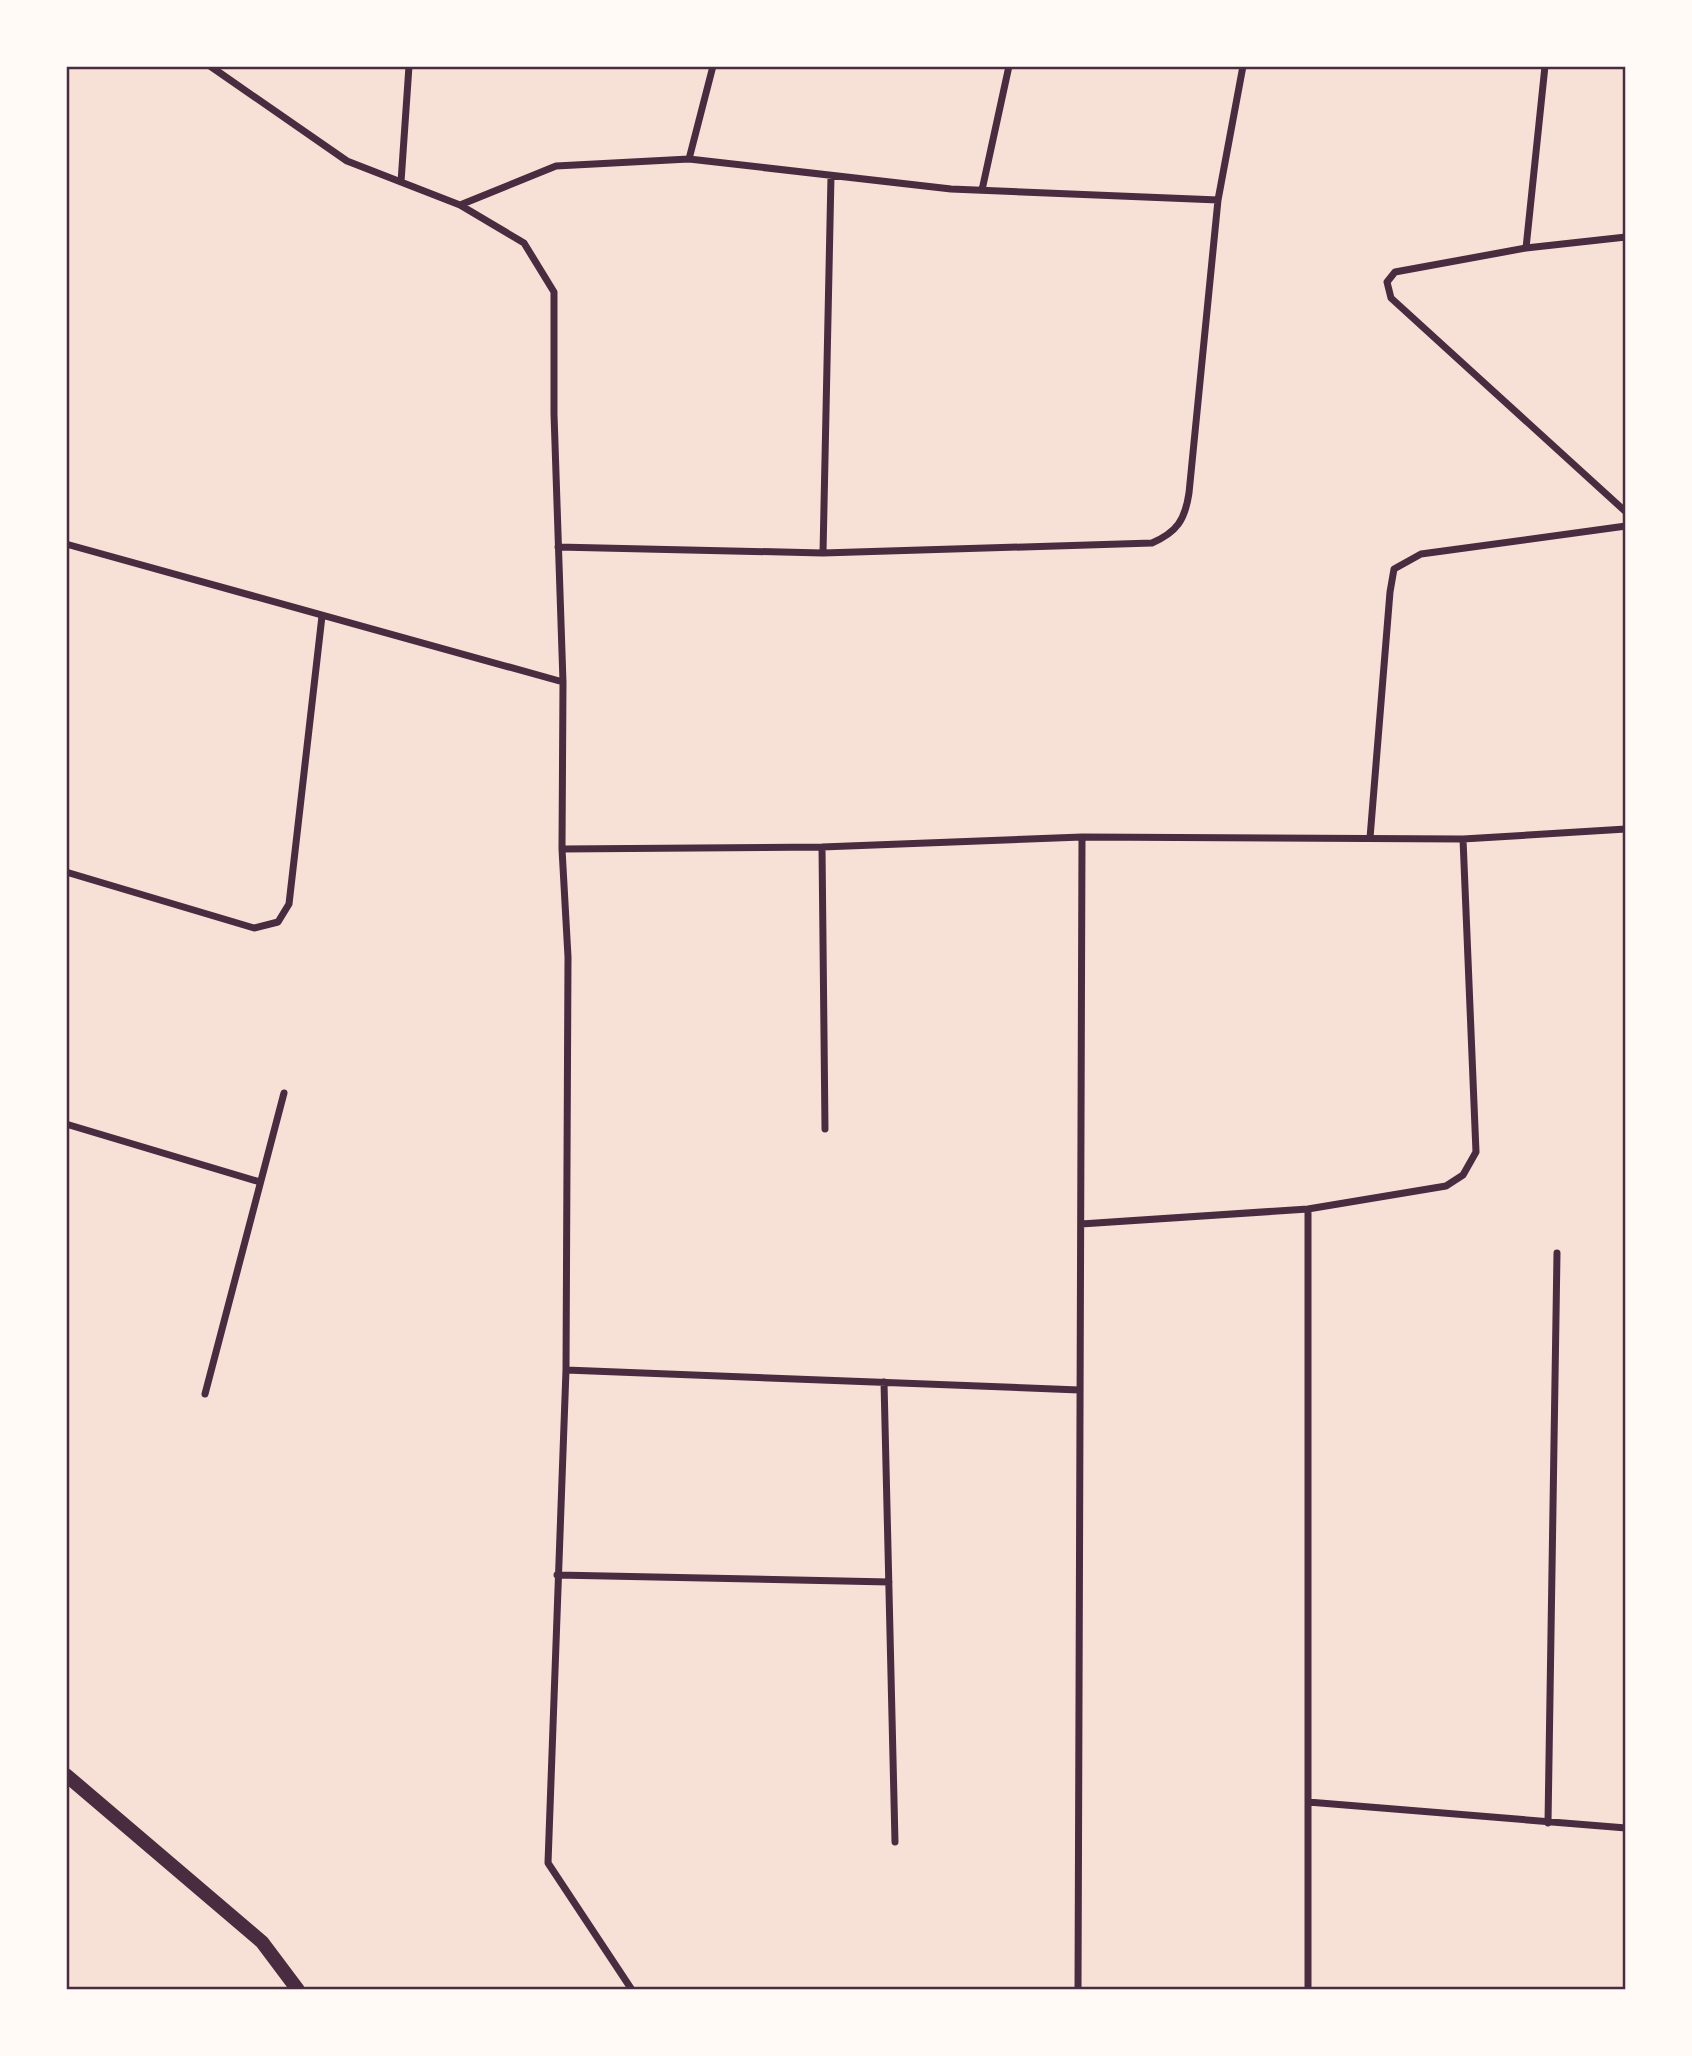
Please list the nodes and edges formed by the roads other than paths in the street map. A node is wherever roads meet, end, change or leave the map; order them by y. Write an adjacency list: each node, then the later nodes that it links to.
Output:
1 (210, 66): 9 (street)
2 (409, 66): 9 (street)
3 (713, 66): 7 (street)
4 (1009, 66): 10 (street)
5 (1243, 66): 11 (street)
6 (1545, 66): 14 (street)
7 (689, 159): 8 (street); 12 (street)
8 (831, 176): 10 (street); 19 (street)
9 (401, 182): 12 (street)
10 (982, 190): 11 (street)
11 (1218, 200): 19 (street)
12 (460, 205): 18 (street)
13 (1626, 237): 14 (street)
14 (1526, 247): 15 (street)
15 (1626, 512)
16 (1626, 526): 24 (street)
17 (66, 544): 20 (street)
18 (558, 547): 19 (street); 21 (street)
19 (822, 552)
20 (323, 616): 21 (street); 28 (street)
21 (563, 682): 27 (street)
22 (1626, 829): 25 (street)
23 (1082, 837): 24 (street); 26 (street); 34 (street)
24 (1370, 838): 25 (street)
25 (1463, 839): 33 (street)
26 (822, 847): 27 (street); 31 (street)
27 (562, 849): 36 (street)
28 (66, 872)
29 (284, 1093): 32 (street)
30 (66, 1124): 32 (street)
31 (825, 1129)
32 (260, 1182): 39 (street)
33 (1308, 1209): 34 (street); 43 (street)
34 (1081, 1224): 38 (street)
35 (1557, 1253): 44 (street)
36 (566, 1370): 37 (street); 40 (street)
37 (884, 1382): 38 (street); 41 (street)
38 (1079, 1390): 49 (street)
39 (205, 1394)
40 (557, 1575): 41 (street); 48 (street)
41 (889, 1582): 46 (street)
42 (66, 1775): 47 (main road)
43 (1308, 1802): 44 (street); 50 (street)
44 (1548, 1823): 45 (street)
45 (1626, 1828)
46 (895, 1842)
47 (298, 1990)
48 (632, 1990)
49 (1077, 1990)
50 (1308, 1990)

